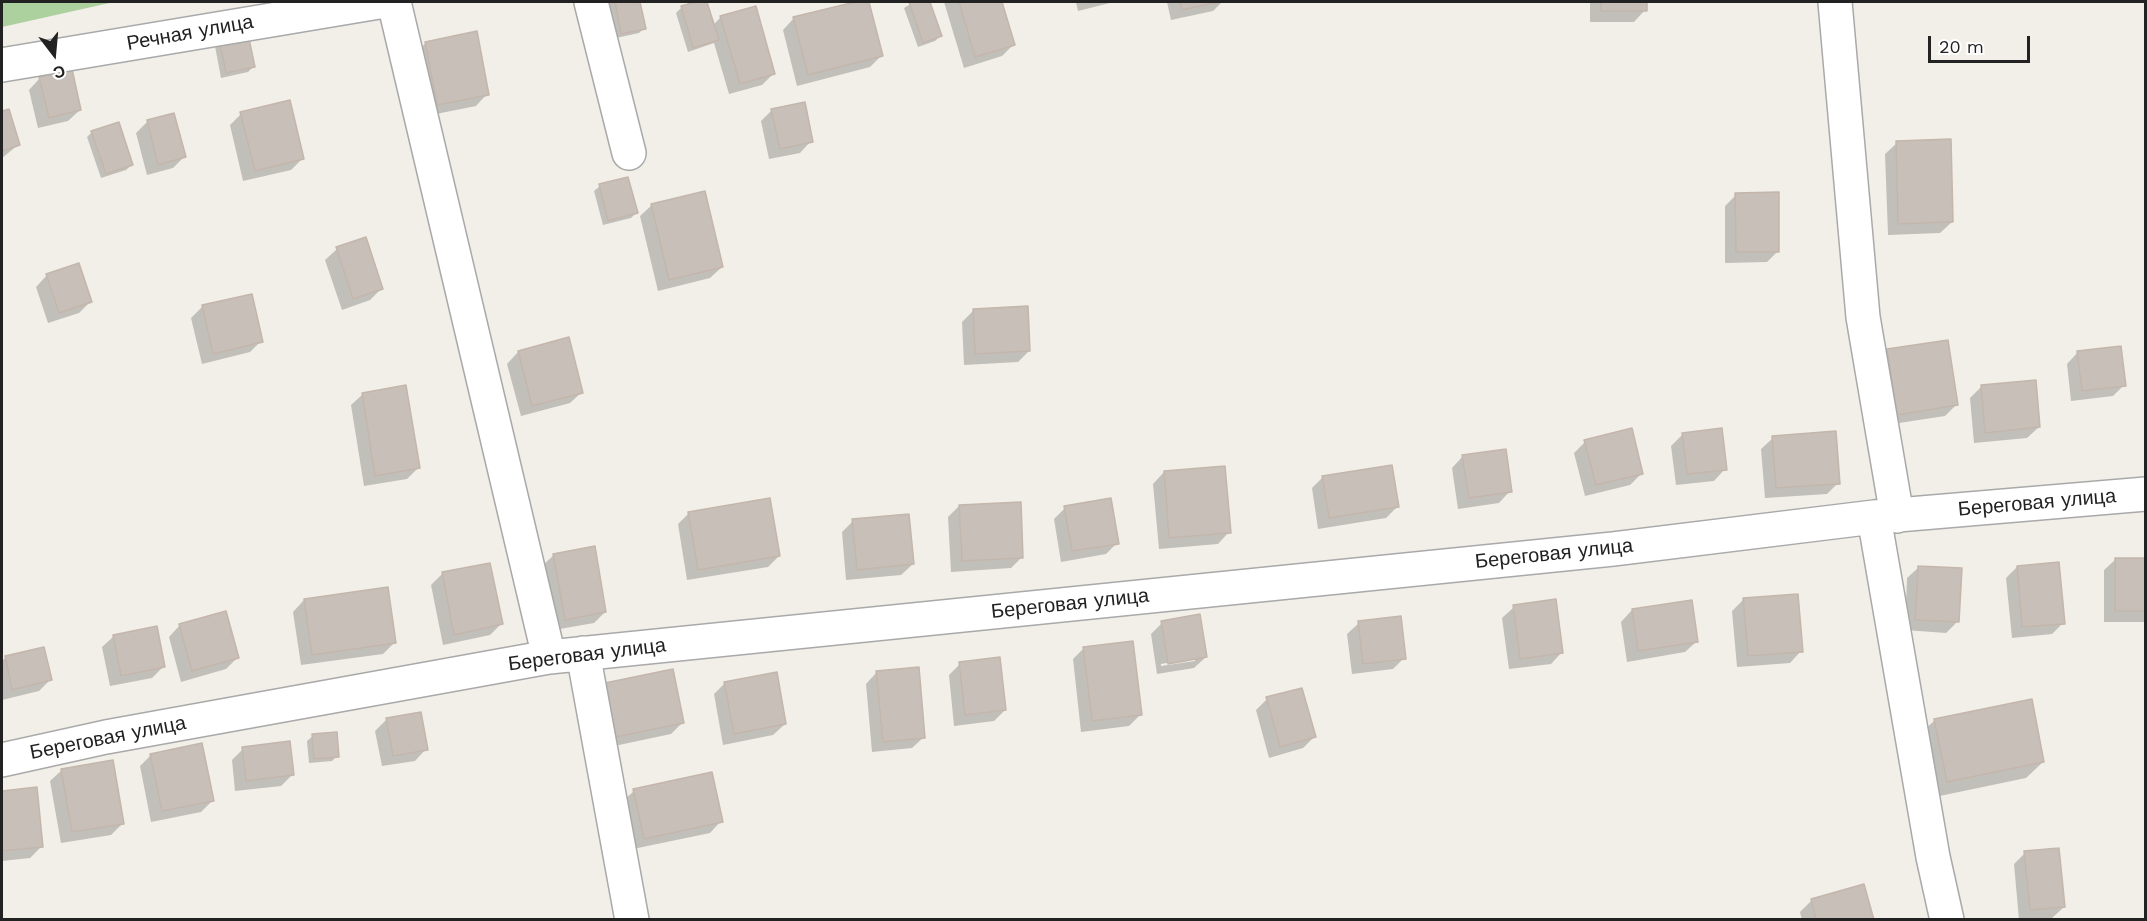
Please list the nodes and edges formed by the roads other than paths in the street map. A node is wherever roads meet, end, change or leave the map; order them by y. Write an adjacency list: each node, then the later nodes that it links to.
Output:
1 (379, 2): 5 (street, Речная улица)
2 (394, 2): 10 (street)
3 (591, 2): 6 (street)
4 (1834, 2): 8 (street)
5 (2, 65)
6 (629, 153)
7 (2145, 494): 8 (street, Береговая улица)
8 (1885, 516): 9 (street, Береговая улица); 13 (street)
9 (583, 653): 10 (street, Береговая улица); 12 (street)
10 (549, 657): 11 (street, Береговая улица)
11 (2, 760)
12 (632, 920)
13 (1947, 920)

